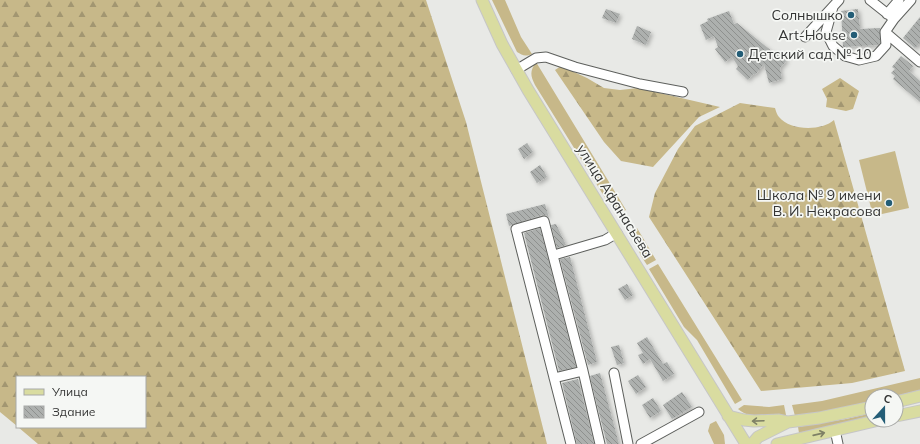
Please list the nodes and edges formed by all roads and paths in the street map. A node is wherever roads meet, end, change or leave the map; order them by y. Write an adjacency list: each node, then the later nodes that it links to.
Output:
1 (482, 0): 10 (main road, улица Афанасьева)
2 (870, 0): 6 (lane)
3 (899, 0): 6 (lane)
4 (911, 0): 6 (lane)
5 (836, 4): 7 (lane); 8 (lane)
6 (891, 17): 7 (lane)
7 (885, 32): 9 (lane)
8 (805, 37)
9 (920, 62)
10 (516, 70): 11 (lane); 12 (main road, улица Афанасьева)
11 (684, 92)
12 (617, 233): 13 (lane); 23 (main road, улица Афанасьева)
13 (554, 255): 14 (lane); 16 (lane)
14 (583, 371): 16 (lane); 28 (lane)
15 (614, 373): 29 (lane)
16 (554, 378): 27 (lane)
17 (920, 396): 18 (main road)
18 (904, 400)
19 (864, 409): 24 (main road)
20 (920, 410): 22 (main road)
21 (699, 412): 30 (lane)
22 (904, 414)
23 (728, 416): 24 (main road, one-way to 23); 31 (main road, улица Афанасьева)
24 (788, 422): 32 (main road)
25 (864, 423): 26 (main road)
26 (835, 430): 33 (main road, one-way to 26); 34 (lane)
27 (571, 444)
28 (600, 444)
29 (628, 444)
30 (641, 444)
31 (746, 444)
32 (752, 444)
33 (780, 444)
34 (838, 444)

